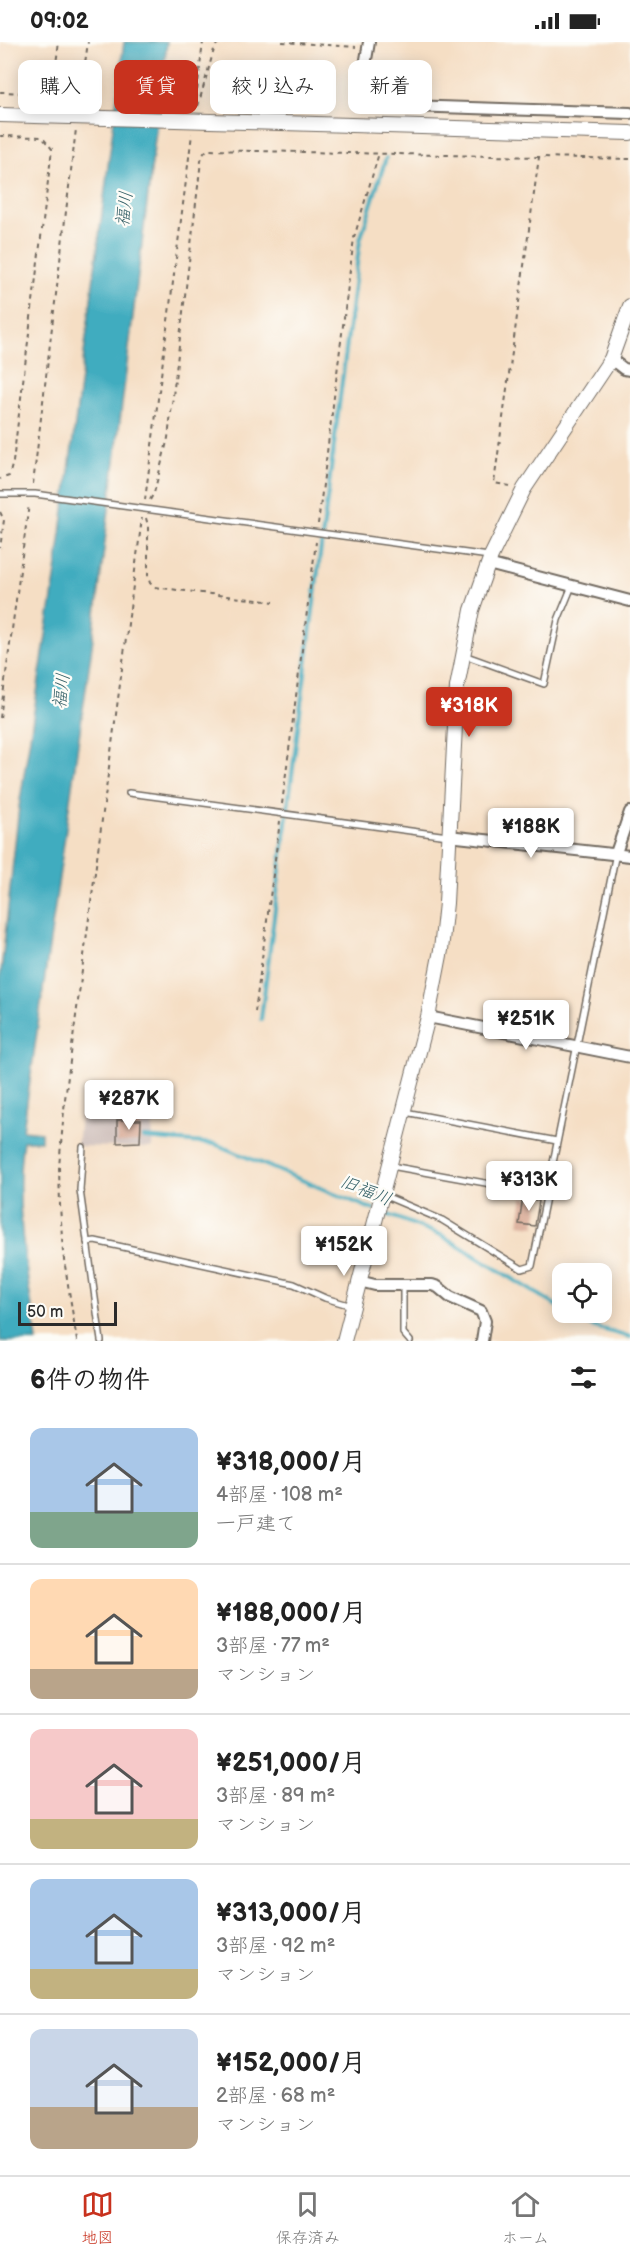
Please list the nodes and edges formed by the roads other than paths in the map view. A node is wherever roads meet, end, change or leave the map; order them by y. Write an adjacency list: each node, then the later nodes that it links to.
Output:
1 (368, 45): 2 (street)
2 (630, 113)
3 (0, 115): 4 (street)
4 (630, 133)
5 (630, 306): 6 (street)
6 (611, 359): 7 (street); 9 (street)
7 (630, 370)
8 (0, 494): 9 (lane)
9 (489, 560): 10 (street); 12 (street)
10 (572, 586): 11 (street); 12 (lane)
11 (630, 600)
12 (462, 654): 15 (street)
13 (129, 793): 15 (lane)
14 (630, 812): 16 (street)
15 (448, 836): 16 (street); 18 (street)
16 (616, 853): 17 (street); 19 (lane)
17 (630, 856)
18 (428, 1017): 19 (street); 21 (street)
19 (576, 1046): 20 (street); 22 (lane)
20 (630, 1057)
21 (404, 1111): 22 (lane); 24 (street)
22 (557, 1141): 25 (lane)
23 (83, 1147): 27 (lane)
24 (390, 1166): 25 (lane); 26 (street)
25 (546, 1194): 26 (lane)
26 (383, 1196): 28 (street)
27 (87, 1242): 30 (lane); 31 (lane)
28 (359, 1281): 29 (street); 30 (street)
29 (403, 1285): 33 (lane); 34 (street)
30 (353, 1306): 32 (street)
31 (101, 1341)
32 (344, 1341)
33 (410, 1341)
34 (482, 1341)

